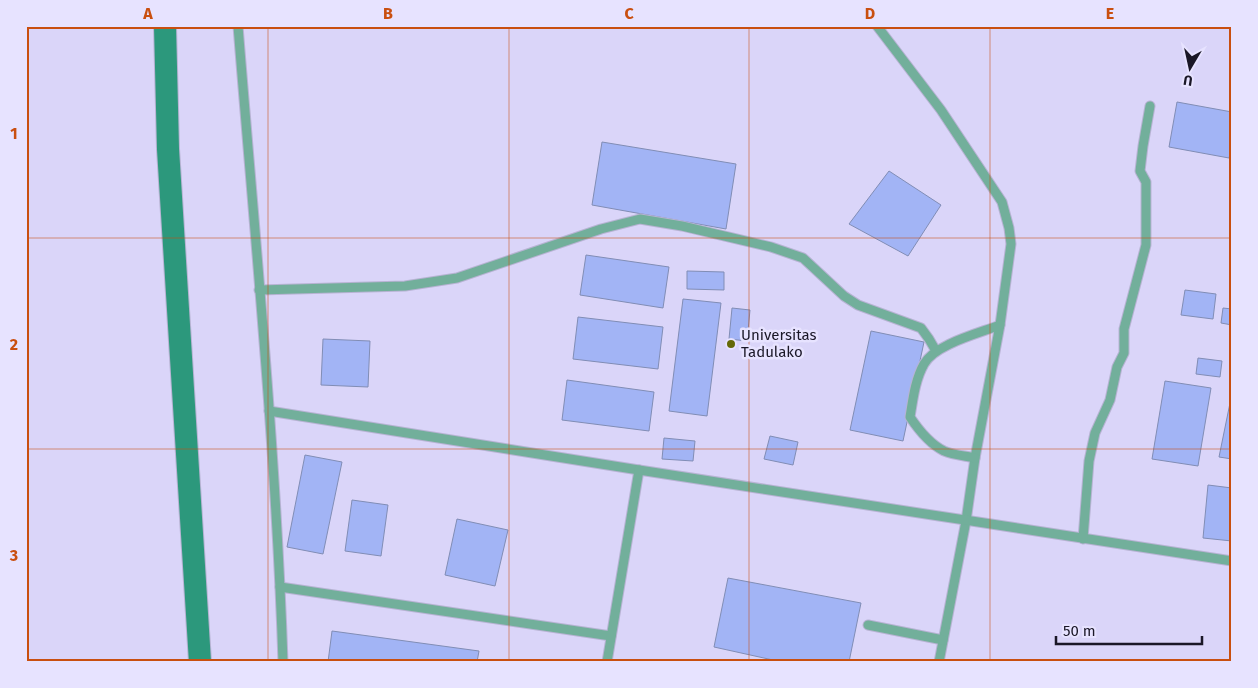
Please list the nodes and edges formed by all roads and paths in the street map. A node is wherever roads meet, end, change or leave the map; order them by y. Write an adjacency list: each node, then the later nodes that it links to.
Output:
1 (165, 26): 18 (street)
2 (238, 26): 5 (lane)
3 (878, 26): 6 (lane)
4 (1150, 106): 12 (lane)
5 (259, 290): 7 (lane); 8 (lane)
6 (1000, 324): 7 (lane); 9 (lane)
7 (936, 351): 9 (lane)
8 (269, 411): 10 (lane); 14 (lane)
9 (976, 458): 11 (lane)
10 (639, 470): 11 (lane); 16 (lane)
11 (966, 521): 12 (lane); 17 (lane)
12 (1083, 540): 13 (lane)
13 (1232, 561)
14 (280, 587): 16 (lane); 19 (lane)
15 (868, 625): 17 (lane)
16 (611, 636): 20 (lane)
17 (943, 640): 21 (lane)
18 (200, 662)
19 (282, 662)
20 (607, 662)
21 (939, 662)

